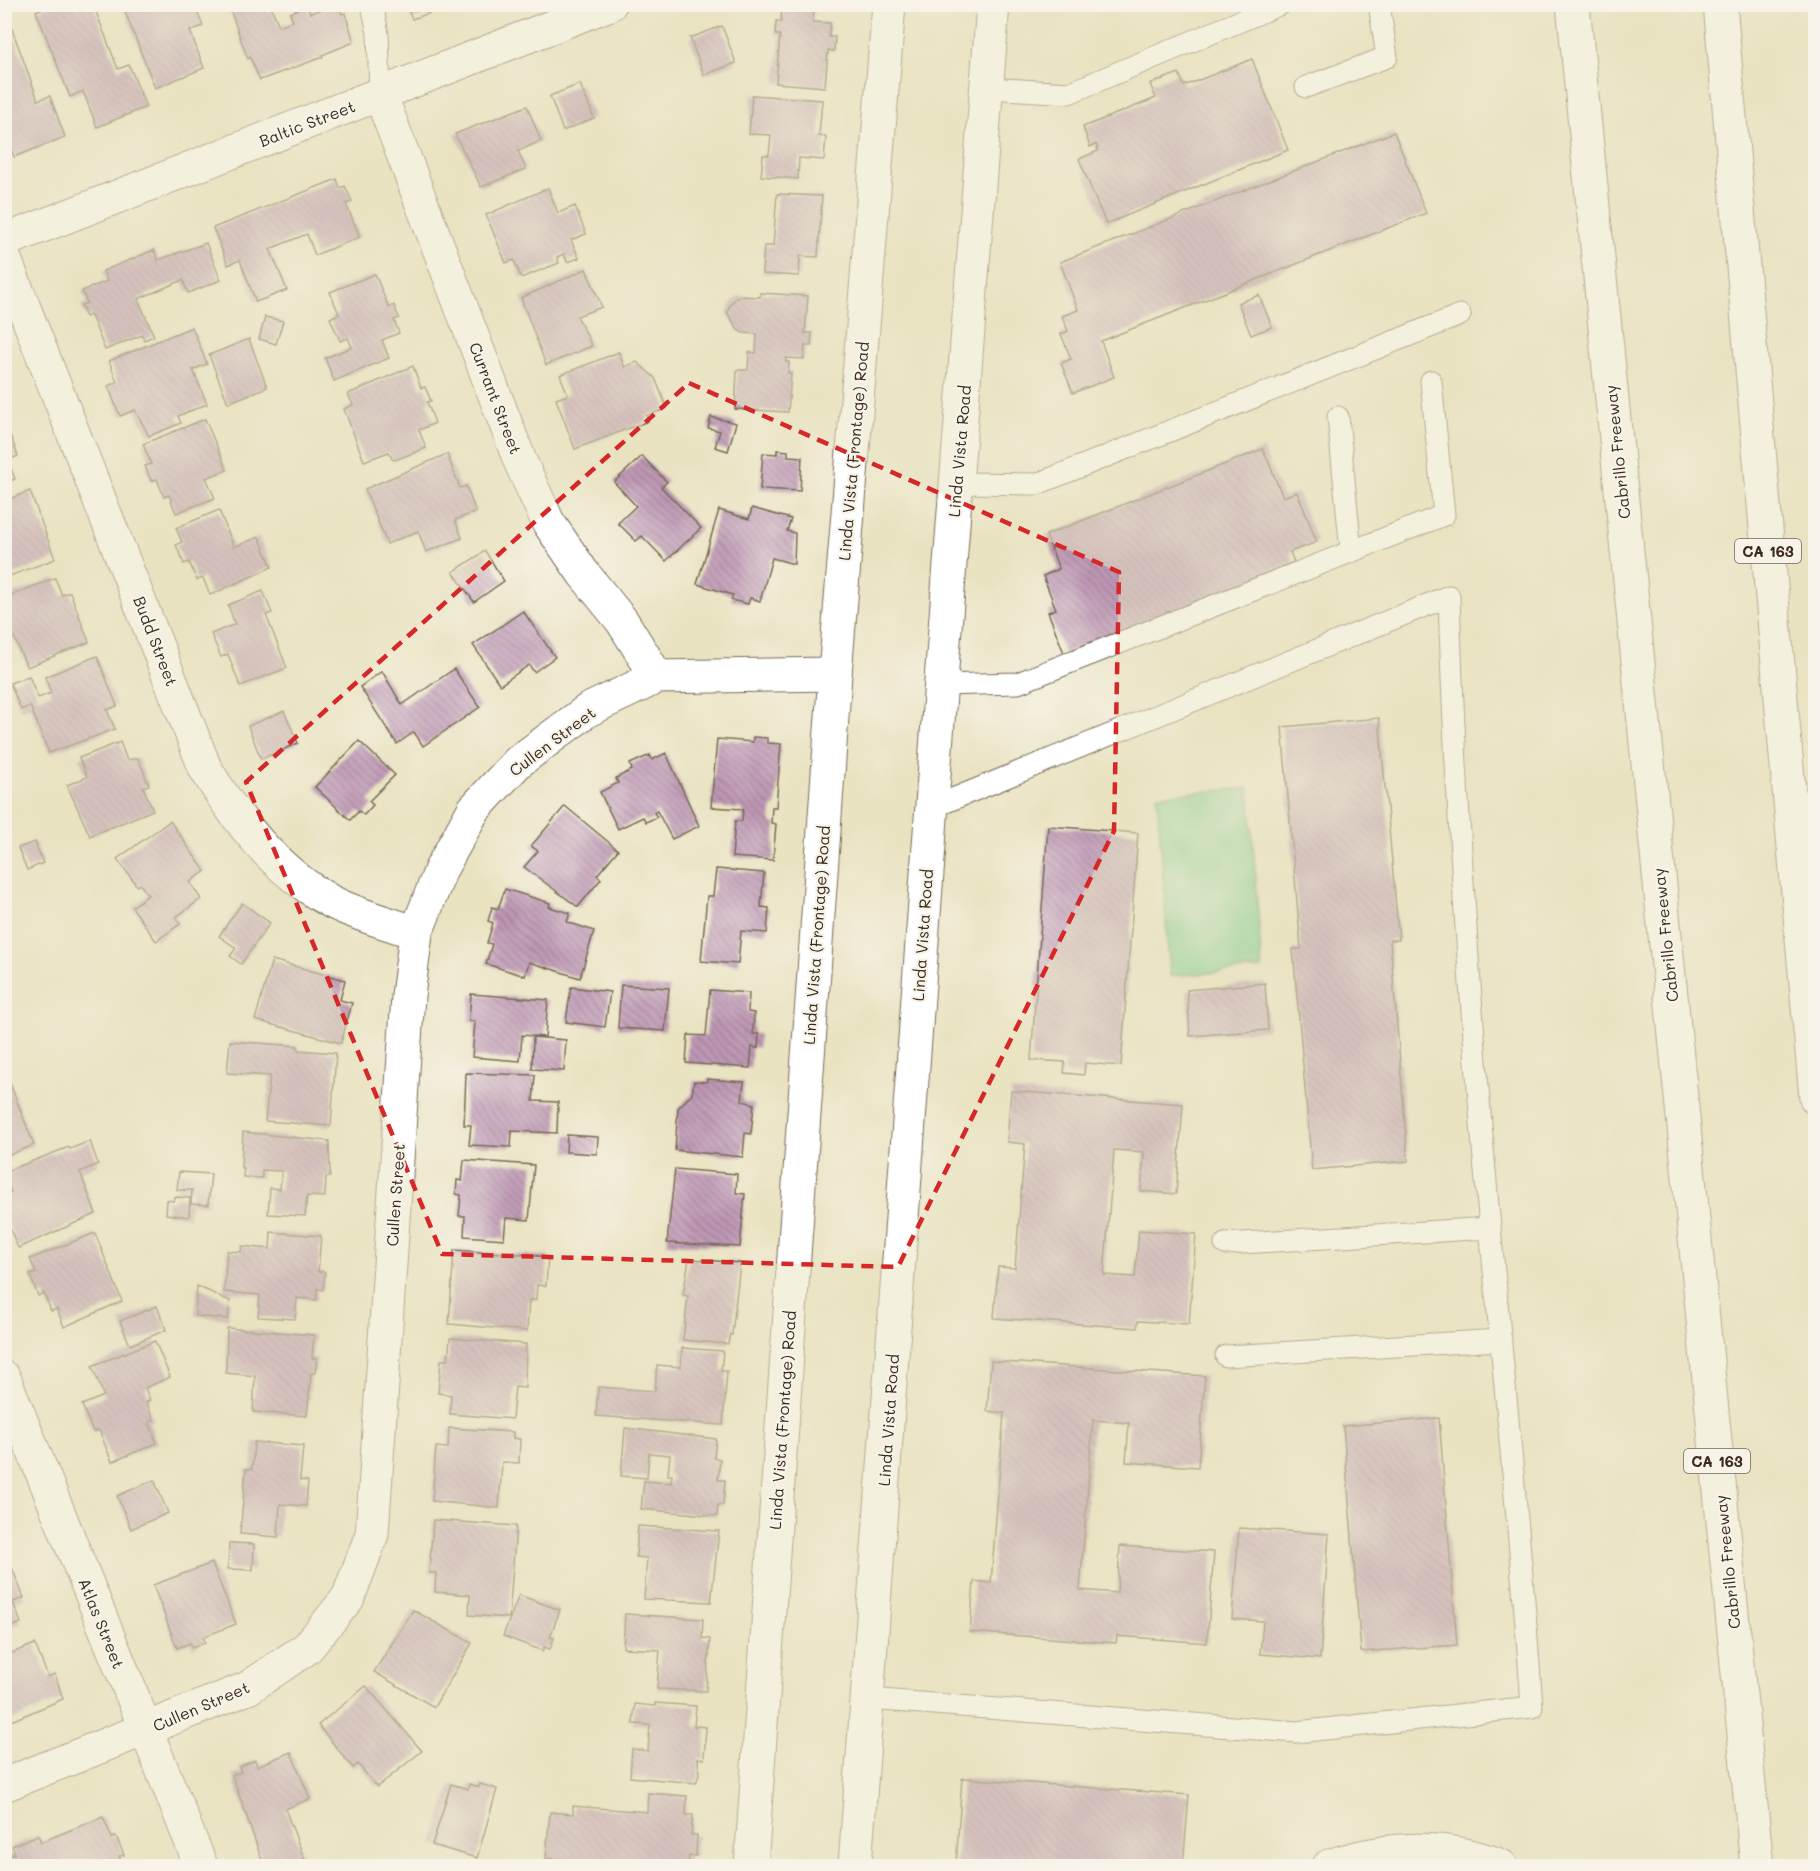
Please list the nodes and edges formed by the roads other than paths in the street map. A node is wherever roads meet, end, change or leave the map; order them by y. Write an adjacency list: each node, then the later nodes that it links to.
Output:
1 (372, 4): 11 (lane)
2 (610, 4): 11 (main road, Baltic Street)
3 (889, 4): 19 (main road, Linda Vista (Frontage) Road)
4 (993, 4): 10 (main road, Linda Vista Road)
5 (1281, 4): 10 (lane)
6 (1379, 4): 9 (lane)
7 (1573, 4): 38 (main road, Cabrillo Freeway / CA 163)
8 (1720, 4): 24 (main road, CA 163)
9 (1306, 87)
10 (987, 88): 17 (main road, Linda Vista Road)
11 (381, 94): 12 (main road, Baltic Street); 20 (main road, Currant Street)
12 (4, 241)
13 (4, 257): 23 (main road, Budd Street)
14 (1460, 315): 17 (lane)
15 (1431, 381): 18 (lane)
16 (1338, 417): 18 (lane)
17 (956, 483): 21 (main road, Linda Vista Road)
18 (1351, 552): 21 (lane)
19 (835, 674): 20 (main road, Cullen Street); 34 (main road, Linda Vista (Frontage) Road)
20 (657, 677): 23 (main road, Cullen Street)
21 (941, 685): 22 (main road, Linda Vista Road)
22 (931, 808): 25 (lane); 30 (main road, Linda Vista Road)
23 (416, 933): 31 (main road, Cullen Street)
24 (1815, 1098)
25 (1490, 1228): 26 (lane); 27 (lane)
26 (1225, 1244)
27 (1501, 1340): 28 (lane); 30 (lane)
28 (1226, 1356)
29 (4, 1378): 31 (main road, Atlas Street)
30 (868, 1700): 35 (main road, Linda Vista Road)
31 (144, 1730): 32 (main road, Cullen Street); 33 (main road, Atlas Street)
32 (4, 1785)
33 (201, 1866)
34 (751, 1866)
35 (855, 1866)
36 (1329, 1866): 37 (main road)
37 (1501, 1866)
38 (1757, 1866)

